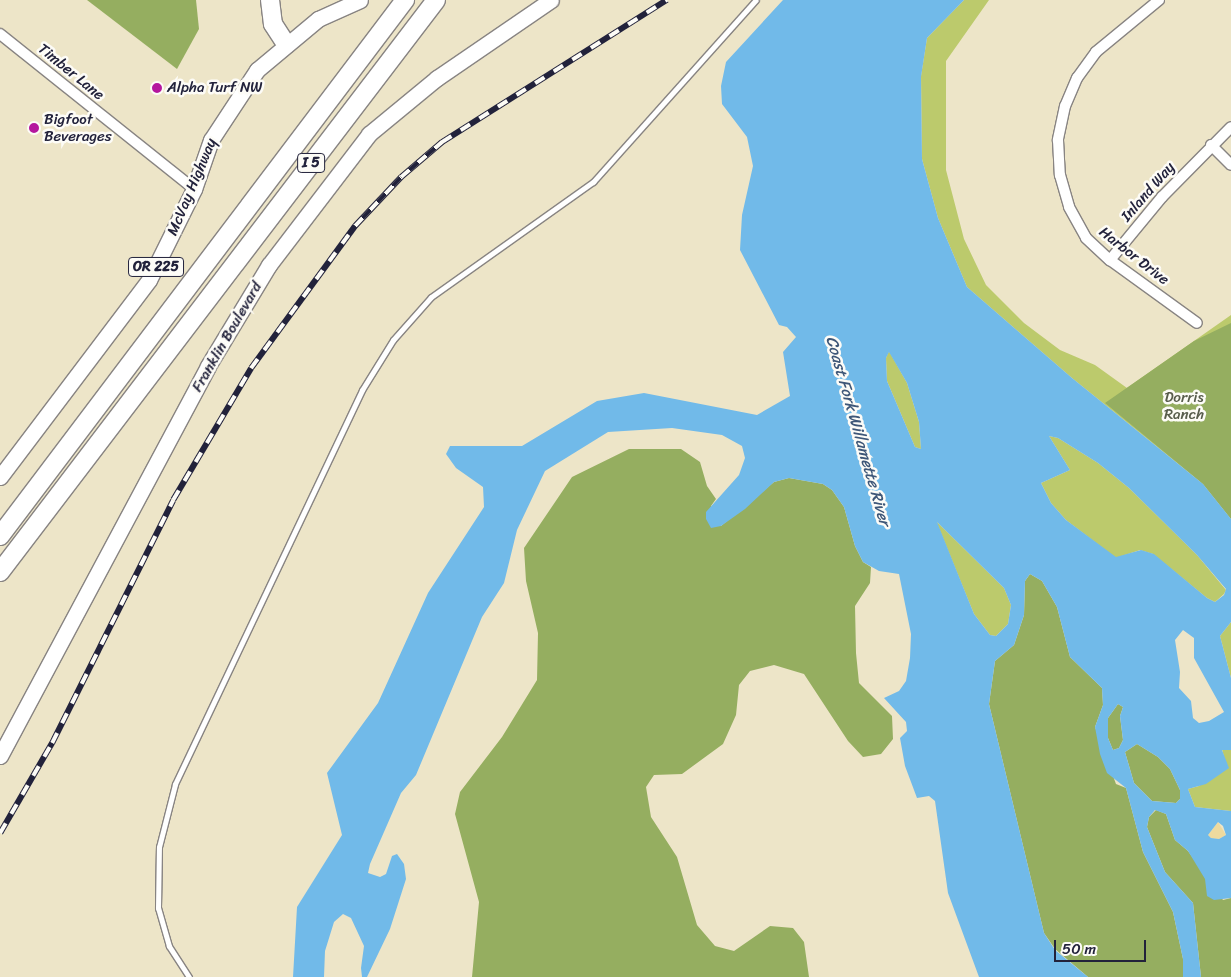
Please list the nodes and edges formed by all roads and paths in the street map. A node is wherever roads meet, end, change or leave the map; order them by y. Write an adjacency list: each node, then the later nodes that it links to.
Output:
1 (270, 0): 9 (highway)
2 (405, 0): 17 (highway, I 5)
3 (436, 0): 18 (highway, I 5)
4 (552, 0): 19 (main road, Franklin Boulevard)
5 (756, 0): 20 (lane)
6 (1159, 0): 14 (street, Harbor Drive)
7 (353, 3): 9 (main road, McVay Highway / OR 225)
8 (0, 34): 13 (street, Timber Lane)
9 (286, 44): 13 (main road, McVay Highway / OR 225)
10 (1231, 127): 11 (street, Inland Way)
11 (1211, 145): 12 (street); 14 (street, Inland Way)
12 (1231, 165)
13 (194, 189): 16 (main road, McVay Highway / OR 225)
14 (1110, 260): 15 (street, Harbor Drive)
15 (1198, 323)
16 (0, 477)
17 (0, 536)
18 (0, 572)
19 (0, 756)
20 (189, 977)

